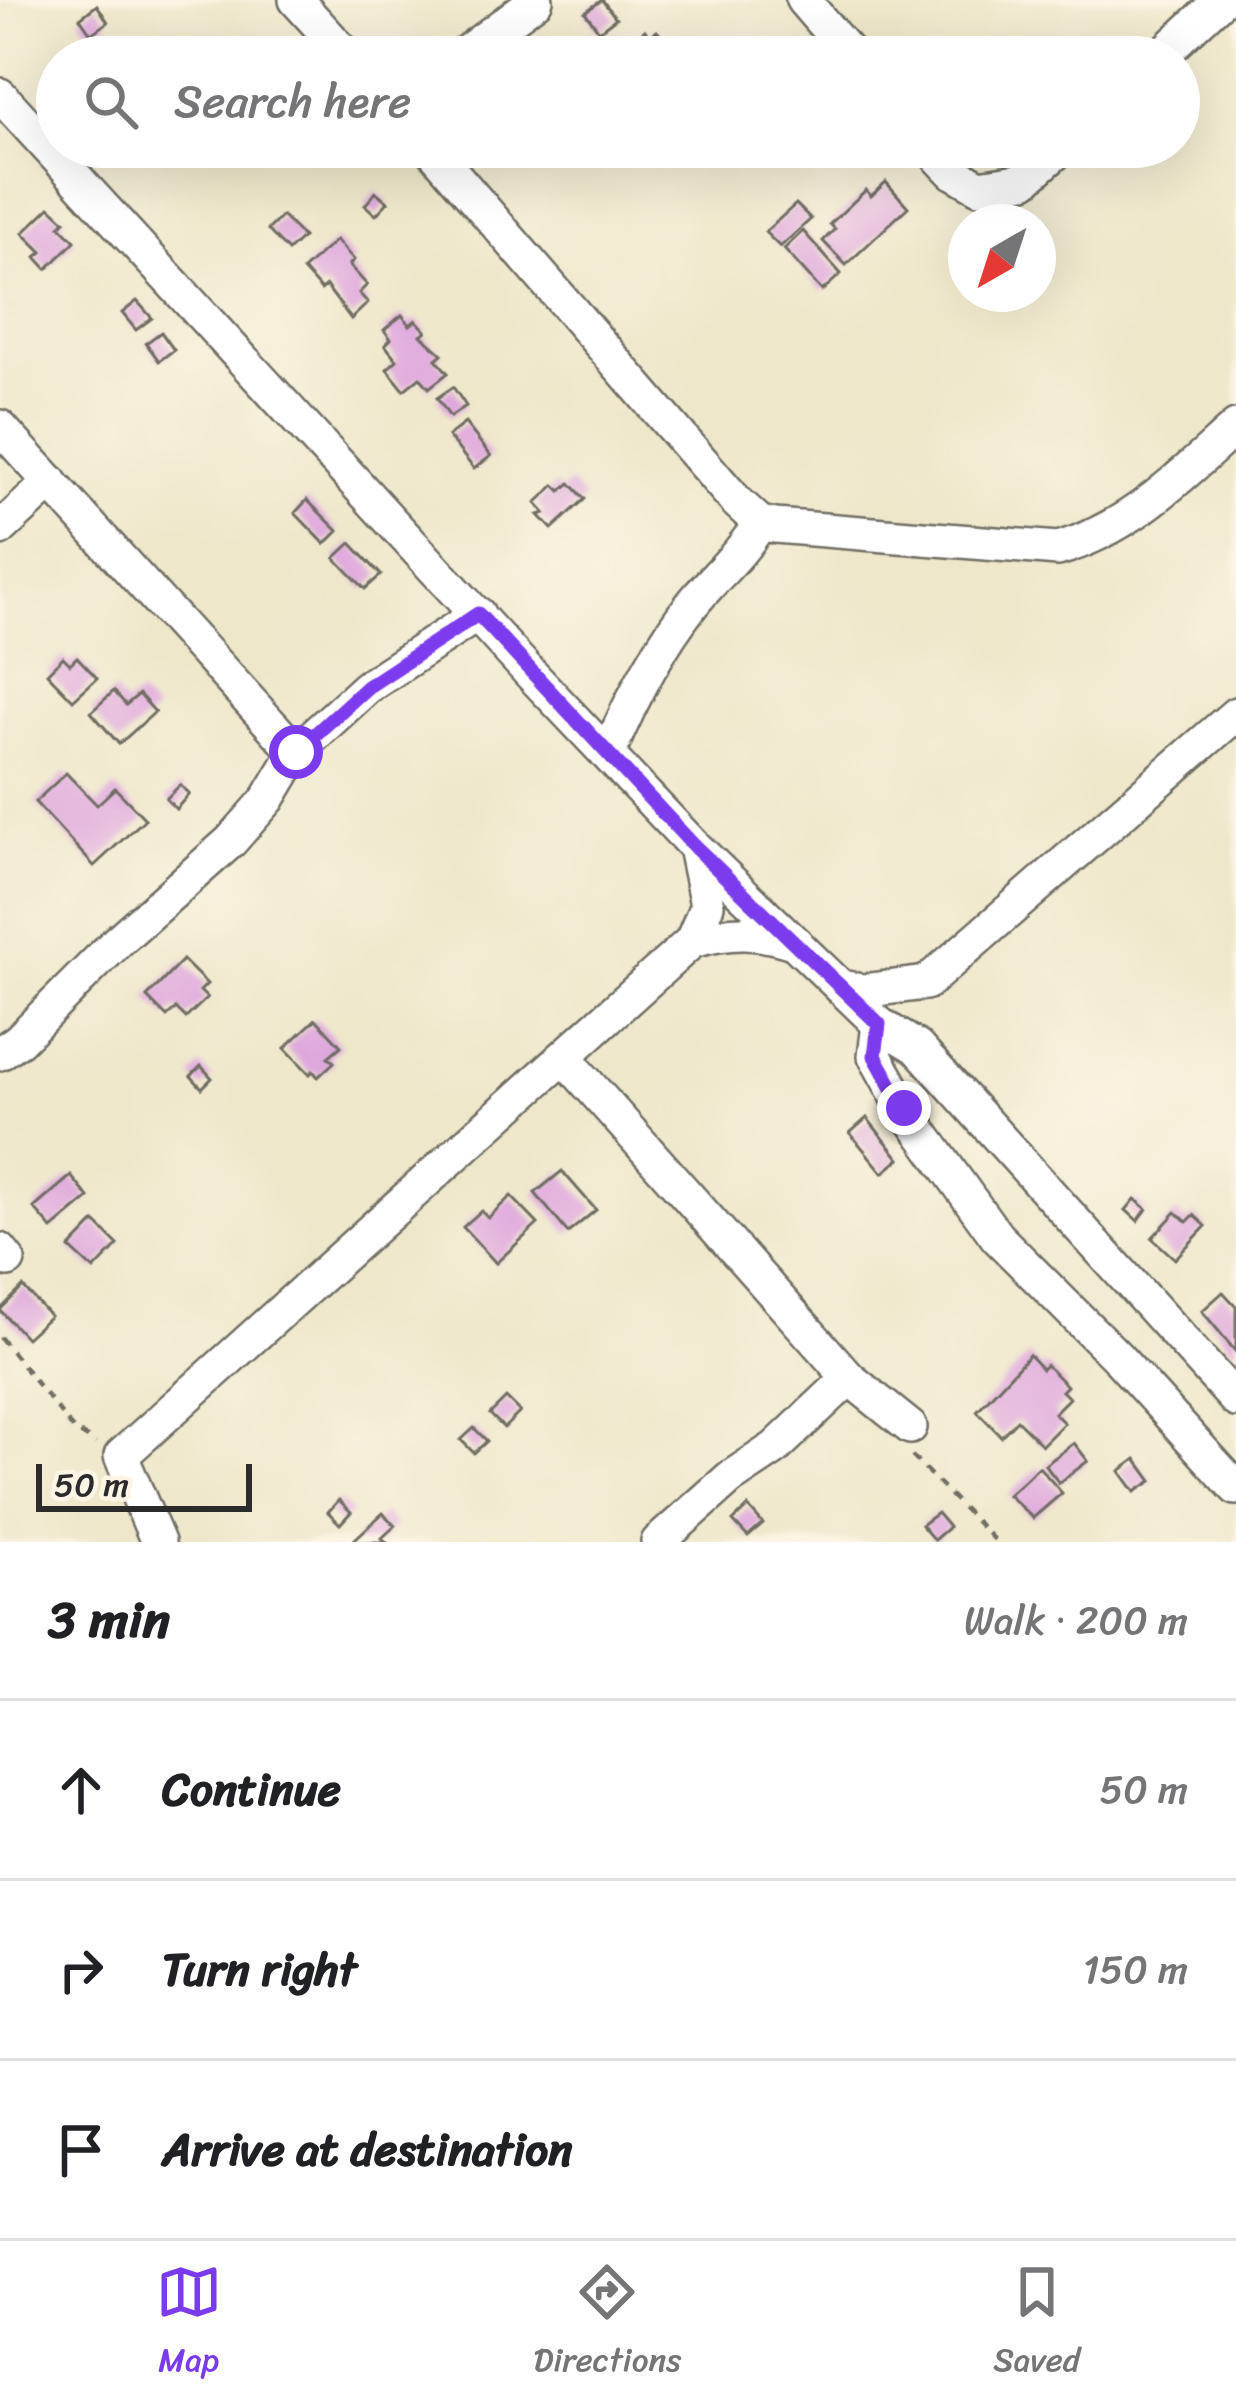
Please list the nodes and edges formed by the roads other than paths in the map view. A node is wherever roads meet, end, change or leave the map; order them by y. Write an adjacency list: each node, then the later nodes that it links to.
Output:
1 (296, 0): 5 (street)
2 (536, 0): 6 (street)
3 (803, 0): 7 (street)
4 (1221, 0): 8 (street)
5 (329, 36)
6 (488, 36)
7 (834, 36)
8 (1182, 36)
9 (0, 95): 10 (street)
10 (36, 134)
11 (67, 168): 20 (street)
12 (448, 168): 18 (street)
13 (949, 168): 14 (street)
14 (1038, 168)
15 (0, 427): 17 (street)
16 (1236, 427): 18 (street)
17 (51, 482): 19 (street); 22 (street)
18 (760, 523): 23 (street)
19 (0, 529)
20 (478, 614): 22 (street); 23 (street)
21 (1236, 714): 27 (street)
22 (296, 752): 31 (street)
23 (609, 752): 24 (street)
24 (695, 847): 25 (street); 26 (street)
25 (692, 941): 26 (street); 32 (street)
26 (800, 944): 28 (street)
27 (926, 982): 28 (street); 30 (street)
28 (841, 987): 29 (street)
29 (879, 1024): 30 (street); 36 (street)
30 (917, 1047): 34 (street)
31 (0, 1053)
32 (565, 1058): 33 (street); 37 (street)
33 (849, 1378): 35 (street); 38 (street)
34 (1236, 1400)
35 (910, 1427)
36 (1236, 1488)
37 (158, 1542)
38 (658, 1542)

